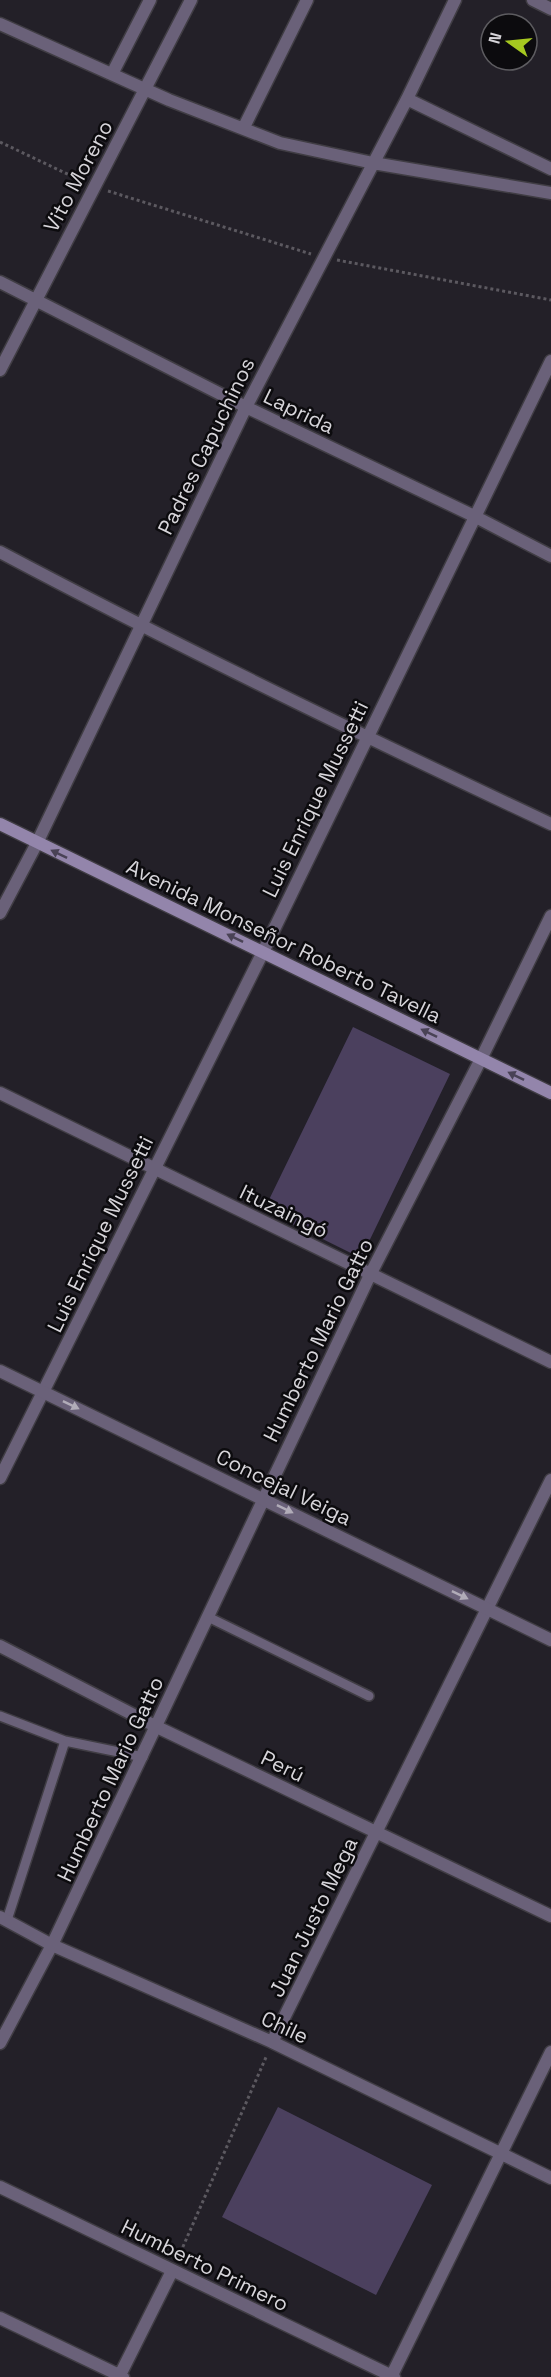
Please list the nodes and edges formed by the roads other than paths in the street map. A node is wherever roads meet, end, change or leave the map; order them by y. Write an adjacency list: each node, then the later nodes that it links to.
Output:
1 (150, 0): 8 (street)
2 (191, 0): 9 (street, Vito Moreno)
3 (307, 0): 11 (street)
4 (455, 0): 10 (street, Padres Capuchinos)
5 (533, 0): 6 (street)
6 (551, 9)
7 (0, 24): 8 (street)
8 (112, 74): 9 (street)
9 (146, 89): 11 (street); 16 (street, Vito Moreno)
10 (407, 99): 12 (street, Padres Capuchinos); 13 (street)
11 (244, 127): 12 (street)
12 (373, 163): 14 (street); 19 (street, Padres Capuchinos)
13 (551, 169)
14 (551, 193)
15 (0, 282): 16 (street, Laprida)
16 (36, 300): 18 (street, Vito Moreno); 19 (street, Laprida)
17 (551, 361): 20 (street, Luis Enrique Mussetti)
18 (0, 370)
19 (246, 407): 20 (street, Laprida); 23 (street, Padres Capuchinos)
20 (474, 516): 22 (street, Laprida); 24 (street, Luis Enrique Mussetti)
21 (0, 552): 23 (street)
22 (551, 556)
23 (140, 626): 24 (street); 27 (street, Padres Capuchinos)
24 (366, 738): 26 (street); 30 (street, Luis Enrique Mussetti)
25 (0, 824): 27 (main road, Avenida Monseñor Roberto Tavella)
26 (551, 824)
27 (37, 843): 28 (street, Padres Capuchinos); 30 (main road, Avenida Monseñor Roberto Tavella, one-way to 27)
28 (0, 913)
29 (551, 916): 31 (street, Humberto Mario Gatto)
30 (263, 952): 31 (main road, Avenida Monseñor Roberto Tavella, one-way to 30); 34 (street, Luis Enrique Mussetti)
31 (481, 1059): 32 (main road, Avenida Monseñor Roberto Tavella, one-way to 31); 35 (street, Humberto Mario Gatto)
32 (551, 1093)
33 (0, 1094): 34 (street, Ituzaingó)
34 (153, 1169): 35 (street, Ituzaingó); 38 (street, Luis Enrique Mussetti)
35 (370, 1275): 36 (street, Ituzaingó); 41 (street, Humberto Mario Gatto)
36 (551, 1362)
37 (0, 1371): 38 (street, Concejal Veiga)
38 (43, 1392): 39 (street, Luis Enrique Mussetti); 41 (street, Concejal Veiga, one-way to 41)
39 (0, 1478)
40 (551, 1480): 42 (street, Juan Justo Mega)
41 (263, 1498): 42 (street, Concejal Veiga, one-way to 42); 43 (street, Humberto Mario Gatto)
42 (487, 1608): 44 (street, Concejal Veiga); 51 (street, Juan Justo Mega)
43 (208, 1617): 46 (lane); 48 (street, Humberto Mario Gatto)
44 (551, 1640)
45 (0, 1646): 48 (street, Perú)
46 (369, 1695)
47 (0, 1716): 49 (lane)
48 (157, 1727): 50 (street, Humberto Mario Gatto); 51 (street, Perú)
49 (65, 1742): 50 (lane); 53 (lane)
50 (143, 1756): 54 (street, Humberto Mario Gatto)
51 (376, 1833): 52 (street, Perú); 55 (street, Juan Justo Mega)
52 (551, 1916)
53 (3, 1919): 54 (street, Chile)
54 (52, 1945): 55 (street, Chile); 56 (street, Humberto Mario Gatto)
55 (272, 2042): 58 (street, Chile)
56 (0, 2043)
57 (551, 2052): 58 (street)
58 (502, 2154): 59 (street, Chile); 64 (street)
59 (551, 2178)
60 (0, 2187): 61 (street, Humberto Primero)
61 (172, 2271): 63 (street); 64 (street, Humberto Primero)
62 (0, 2318): 63 (street)
63 (121, 2377)
64 (392, 2377)

